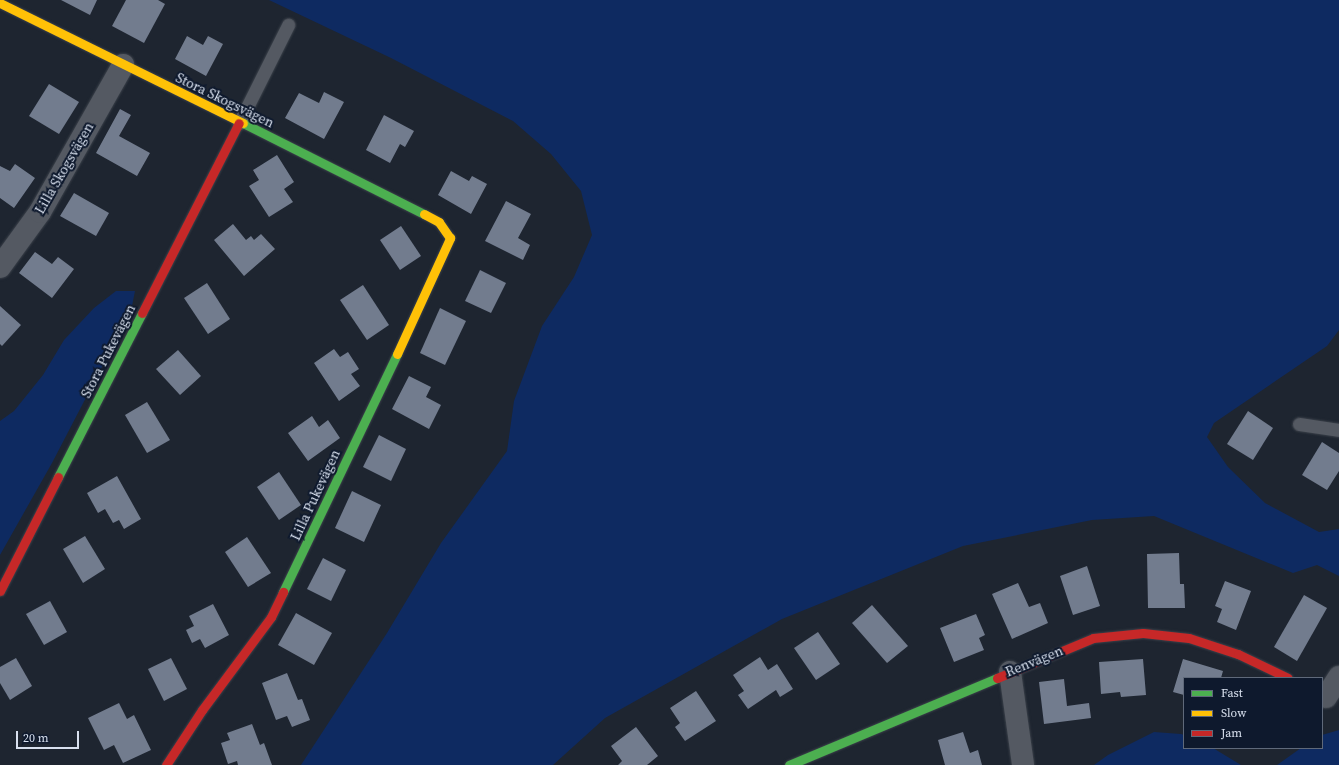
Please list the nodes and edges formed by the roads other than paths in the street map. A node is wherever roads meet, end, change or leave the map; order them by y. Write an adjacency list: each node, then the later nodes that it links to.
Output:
1 (0, 3): 3 (street, Stora Skogsvägen)
2 (288, 25): 4 (lane)
3 (123, 65): 4 (street, Stora Skogsvägen); 6 (street, Lilla Skogsvägen)
4 (240, 123): 5 (street, Stora Skogsvägen); 9 (street, Stora Pukevägen)
5 (439, 222): 14 (street, Lilla Pukevägen)
6 (0, 267)
7 (1299, 424): 8 (lane)
8 (1339, 430)
9 (0, 591)
10 (1010, 672): 11 (street, Renvägen); 15 (street, Renvägen); 16 (street)
11 (1286, 677)
12 (1339, 677): 13 (street)
13 (1329, 699)
14 (166, 765)
15 (789, 765)
16 (1023, 765)

